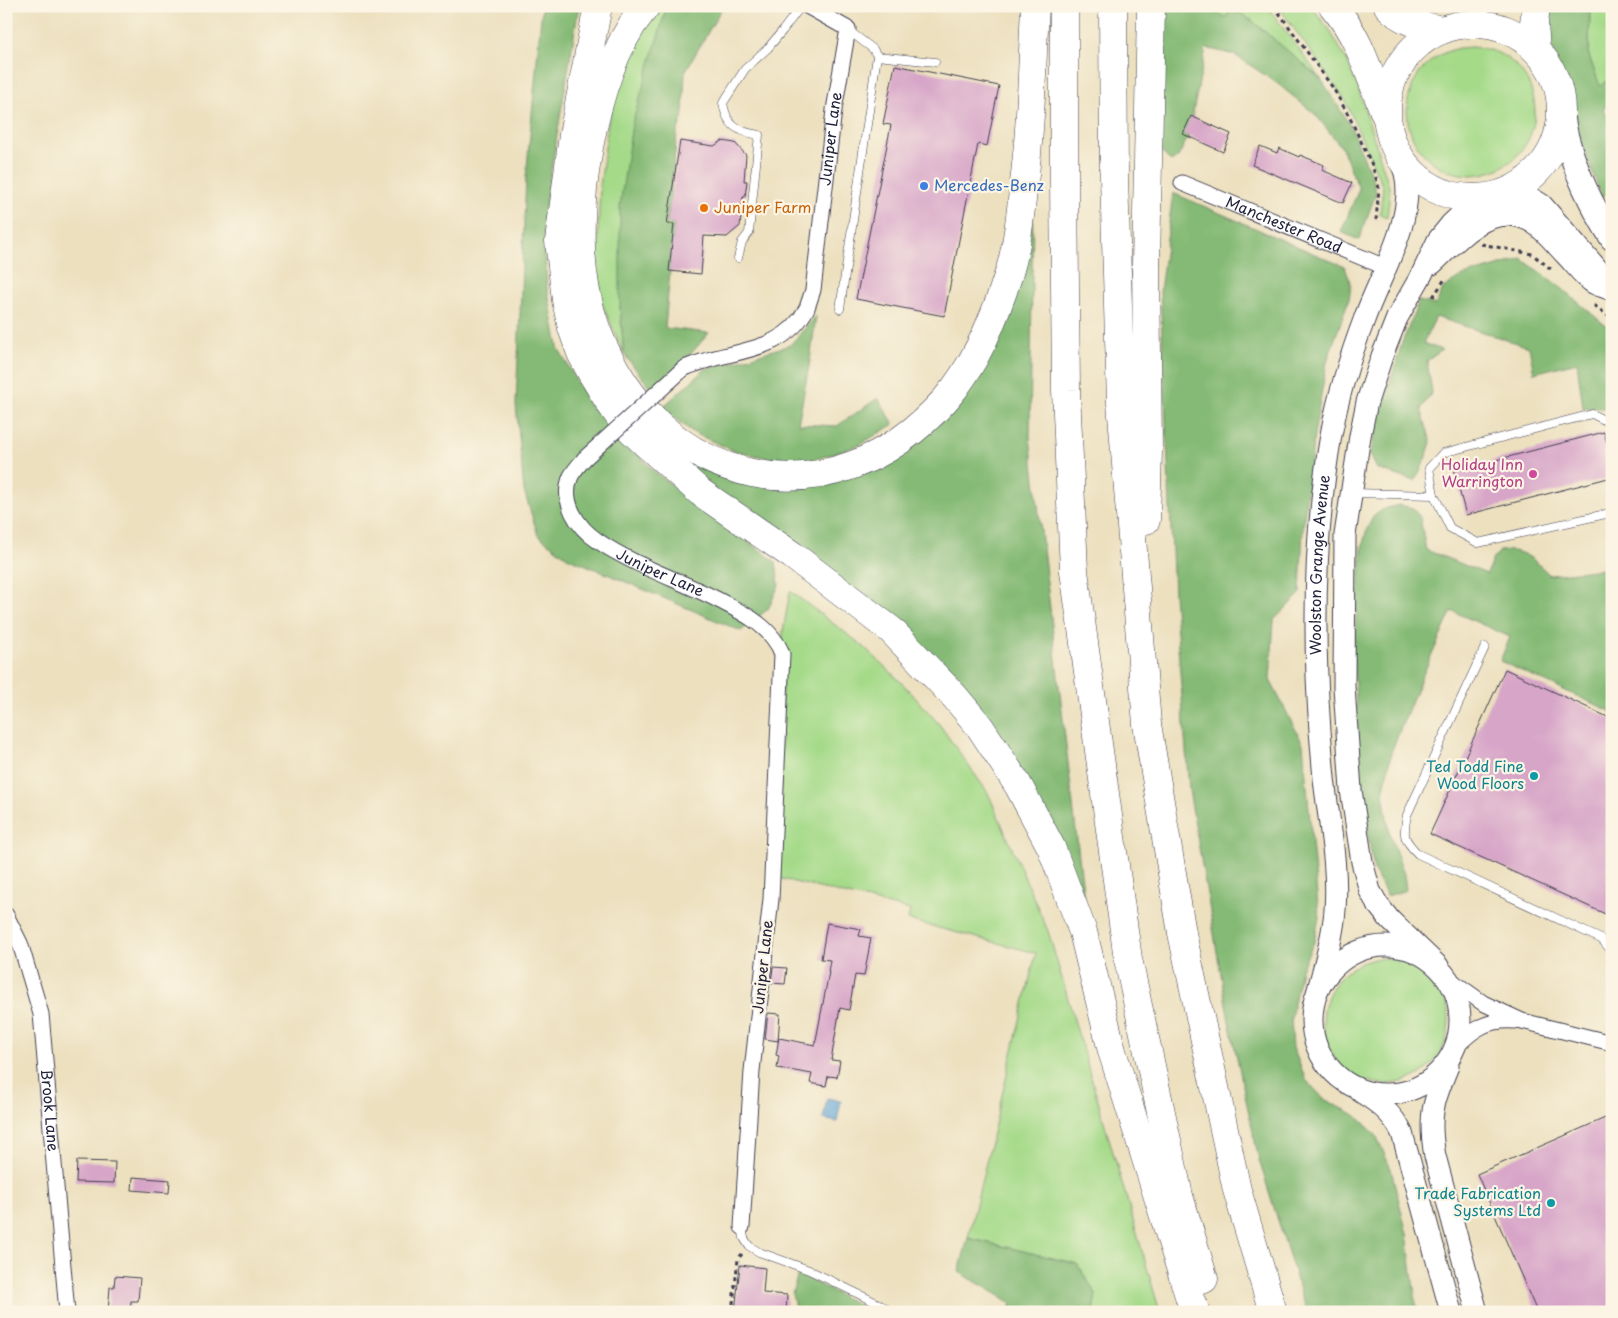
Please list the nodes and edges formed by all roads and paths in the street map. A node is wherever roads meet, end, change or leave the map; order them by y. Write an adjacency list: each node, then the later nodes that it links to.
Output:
1 (598, 6): 56 (highway)
2 (801, 6): 27 (lane)
3 (807, 6): 14 (street)
4 (1035, 6): 13 (highway)
5 (1064, 6): 57 (highway)
6 (1113, 6): 41 (highway)
7 (1151, 6): 41 (highway)
8 (1274, 6): 24 (path)
9 (1333, 6): 20 (highway)
10 (1388, 6): 15 (highway)
11 (1475, 6): 15 (highway)
12 (1536, 6): 16 (highway)
13 (645, 8)
14 (848, 29): 17 (lane); 51 (street, Juniper Lane, bridge)
15 (1446, 29): 16 (highway); 20 (highway)
16 (1536, 50): 19 (highway)
17 (877, 56): 18 (lane); 35 (lane)
18 (935, 62)
19 (1561, 108): 23 (highway); 25 (main road)
20 (1387, 120): 21 (highway)
21 (1397, 153): 23 (highway); 28 (main road, Woolston Grange Avenue)
22 (1182, 183): 28 (street, Manchester Road)
23 (1501, 194): 30 (main road, Woolston Grange Avenue); 32 (main road)
24 (1376, 220)
25 (1612, 238)
26 (1474, 243): 29 (path)
27 (738, 258)
28 (1385, 267): 46 (main road, Woolston Grange Avenue)
29 (1554, 271)
30 (1422, 274): 32 (main road); 38 (main road, Woolston Grange Avenue)
31 (1446, 276): 33 (path)
32 (1612, 289)
33 (1431, 299)
34 (1590, 301): 36 (path)
35 (840, 309)
36 (1612, 319)
37 (1612, 426): 39 (lane)
38 (1351, 493): 39 (lane); 45 (main road, Woolston Grange Avenue)
39 (1434, 495): 40 (lane)
40 (1612, 511)
41 (1141, 642): 58 (highway)
42 (1485, 646): 44 (lane)
43 (6, 915): 53 (street, Brook Lane)
44 (1612, 950)
45 (1444, 973): 46 (main road); 47 (street); 49 (main road)
46 (1318, 990): 50 (main road)
47 (1522, 1021): 48 (street); 49 (street)
48 (1612, 1042)
49 (1453, 1053): 50 (main road); 60 (main road)
50 (1349, 1084): 59 (main road)
51 (742, 1227): 52 (lane)
52 (749, 1246): 54 (path); 55 (lane)
53 (67, 1312)
54 (732, 1312)
55 (892, 1312)
56 (1196, 1312)
57 (1213, 1312)
58 (1273, 1312)
59 (1451, 1312)
60 (1477, 1312)

